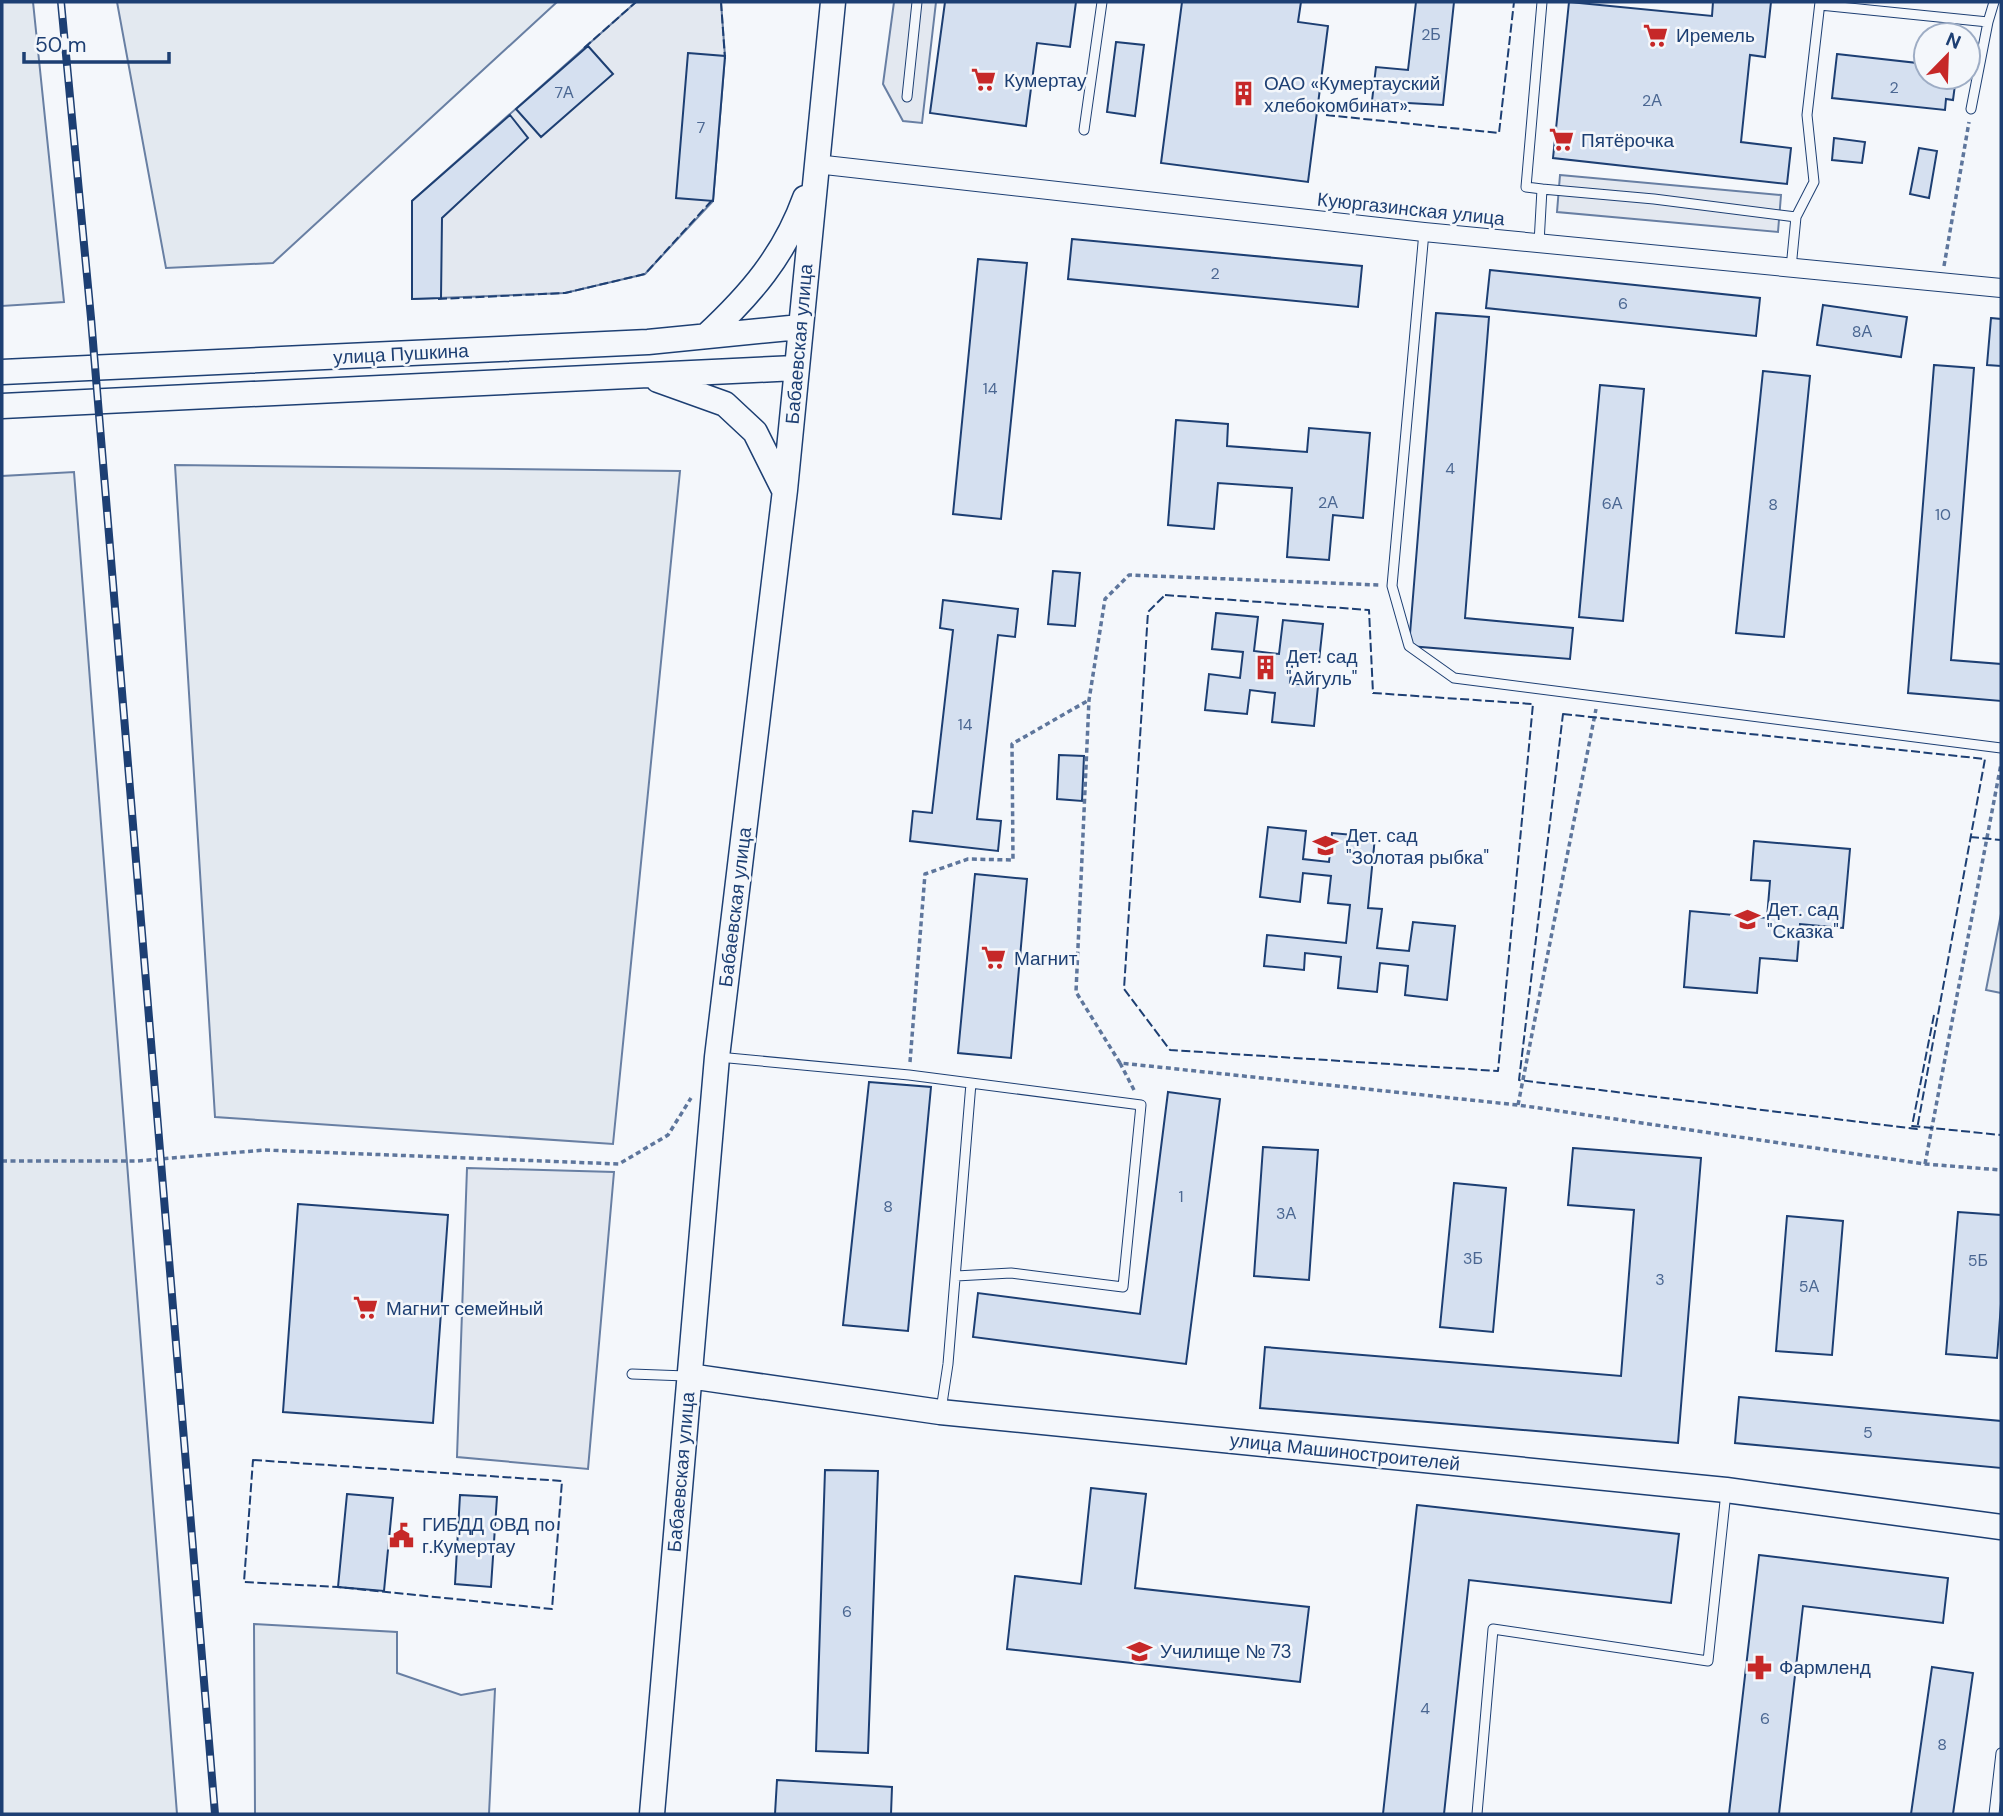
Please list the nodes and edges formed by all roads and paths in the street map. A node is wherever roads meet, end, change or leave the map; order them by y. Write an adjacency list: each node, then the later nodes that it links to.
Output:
1 (833, 2): 11 (main road, Бабаевская улица)
2 (917, 2): 8 (lane)
3 (1102, 2): 10 (lane)
4 (1542, 2): 12 (lane)
5 (1994, 2): 7 (lane)
6 (1820, 3): 7 (lane); 13 (lane)
7 (1988, 22): 9 (lane)
8 (907, 97)
9 (1971, 109): 17 (path)
10 (1084, 130)
11 (817, 164): 14 (street, Куюргазинская улица); 19 (main road, Бабаевская улица); 20 (main road)
12 (1542, 189): 13 (lane); 15 (lane)
13 (1796, 217): 16 (lane)
14 (1424, 233): 15 (street, Куюргазинская улица); 26 (lane)
15 (1539, 243): 16 (street, Куюргазинская улица)
16 (1791, 268): 17 (street, Куюргазинская улица)
17 (1942, 282): 18 (street, Куюргазинская улица)
18 (2001, 288)
19 (800, 327): 20 (main road, улица Пушкина); 21 (main road, Бабаевская улица)
20 (706, 337): 22 (main road, улица Пушкина)
21 (796, 368): 23 (main road, улица Пушкина); 25 (main road, Бабаевская улица)
22 (2, 372)
23 (648, 376): 24 (main road, улица Пушкина); 25 (main road)
24 (2, 406)
25 (785, 490): 31 (main road, Бабаевская улица)
26 (1392, 586): 27 (lane); 28 (path)
27 (1598, 696): 29 (lane); 37 (path)
28 (1089, 700): 32 (path); 33 (path)
29 (2001, 748)
30 (2001, 764): 39 (path)
31 (717, 1057): 33 (lane); 43 (main road, Бабаевская улица)
32 (1120, 1063): 36 (path); 37 (path)
33 (909, 1074): 34 (lane)
34 (971, 1083): 36 (lane); 41 (lane)
35 (696, 1090): 38 (path)
36 (1141, 1105): 41 (lane)
37 (1518, 1105): 39 (path)
38 (2, 1161)
39 (1925, 1164): 40 (path)
40 (2001, 1170)
41 (956, 1276): 44 (lane)
42 (632, 1374): 43 (lane)
43 (689, 1376): 44 (main road, улица Машиностроителей); 48 (main road, Бабаевская улица)
44 (940, 1412): 45 (main road, улица Машиностроителей)
45 (1726, 1490): 46 (main road, улица Машиностроителей); 49 (lane)
46 (2001, 1527)
47 (2001, 1753): 50 (lane)
48 (652, 1814)
49 (1477, 1814)
50 (1994, 1814)

